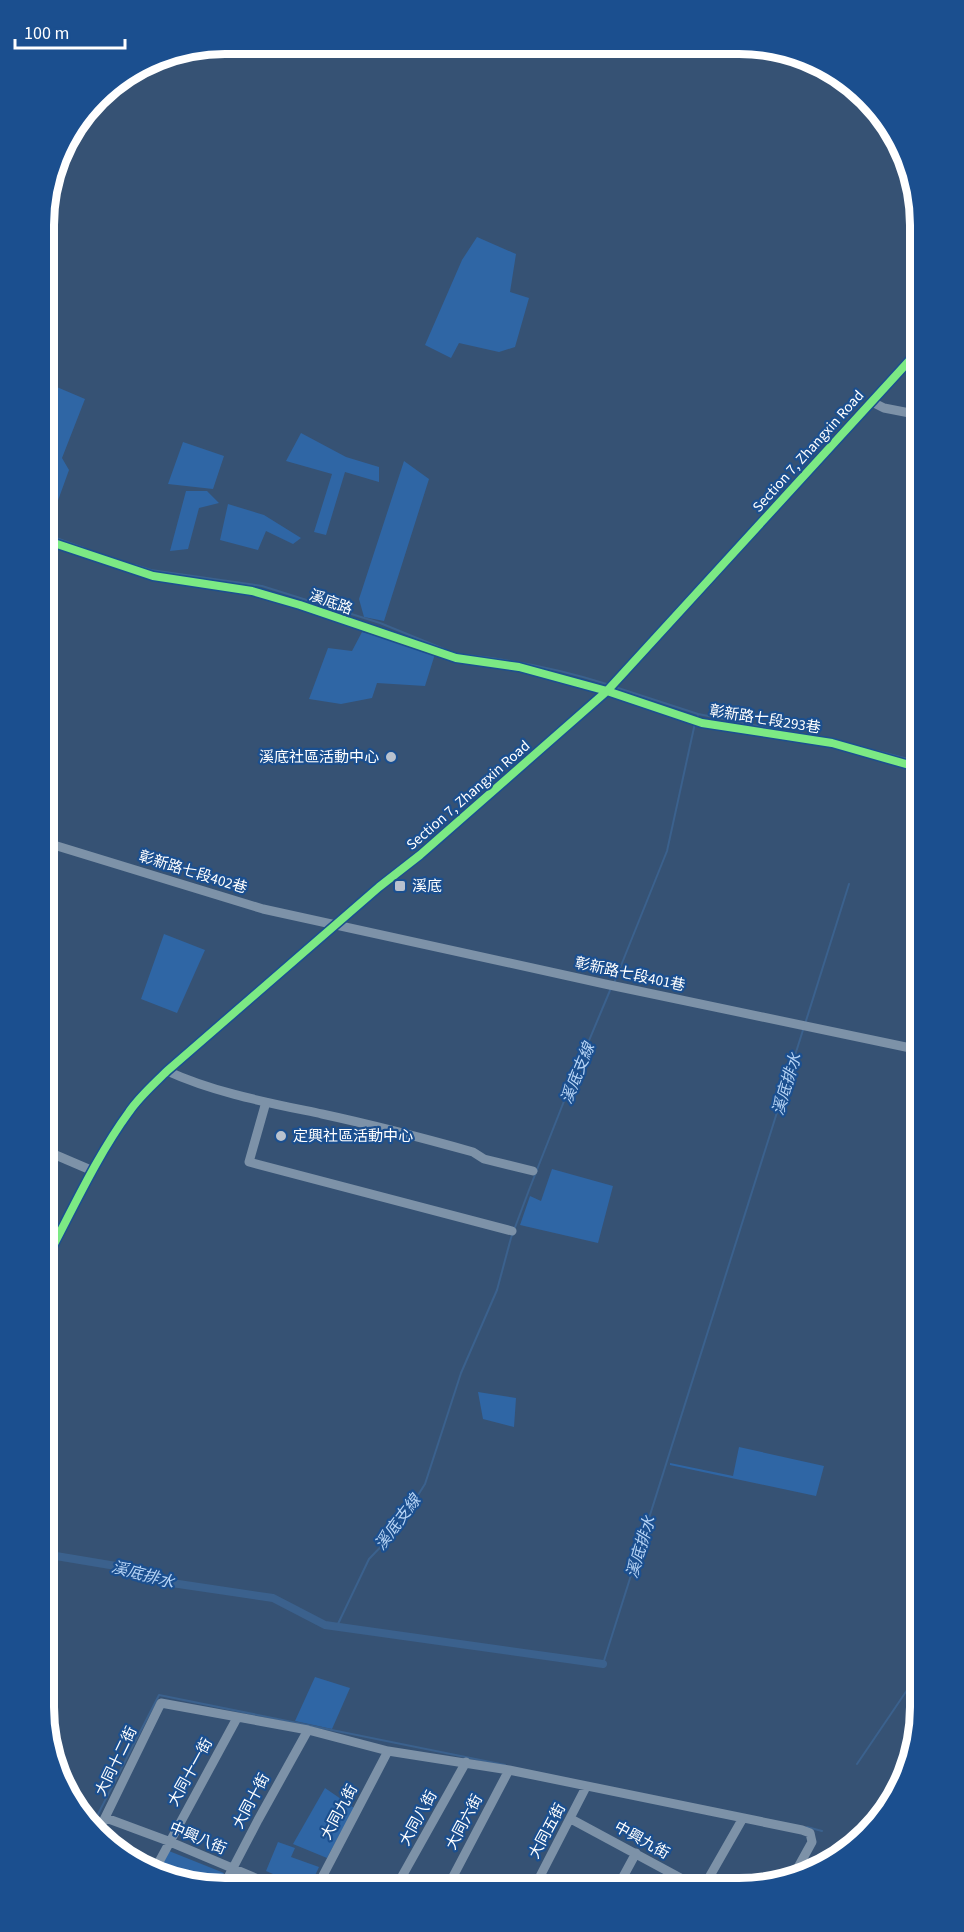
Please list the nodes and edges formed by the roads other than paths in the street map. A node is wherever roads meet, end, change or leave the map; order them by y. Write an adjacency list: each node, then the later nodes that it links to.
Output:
1 (910, 360): 2 (street, Section 7, Zhangxin Road)
2 (872, 402): 3 (street); 5 (street, Section 7, Zhangxin Road)
3 (910, 413)
4 (54, 543): 5 (street, 溪底路)
5 (607, 691): 6 (street, 彰新路七段293巷); 8 (street, Section 7, Zhangxin Road)
6 (910, 765)
7 (54, 845): 8 (street, 彰新路七段402巷)
8 (334, 925): 9 (street, 彰新路七段401巷); 10 (street, Section 7, Zhangxin Road)
9 (910, 1048)
10 (167, 1071): 11 (street); 13 (street, Section 7, Zhangxin Road)
11 (266, 1102): 14 (street); 15 (street)
12 (54, 1153): 13 (street)
13 (93, 1171): 16 (street, Section 7, Zhangxin Road)
14 (533, 1171)
15 (512, 1231)
16 (54, 1244)
17 (237, 1718): 18 (street); 23 (street, 大同十二街); 27 (street, 大同十一街)
18 (308, 1730): 19 (street); 31 (street, 大同十街)
19 (388, 1751): 20 (street); 34 (street, 大同九街)
20 (466, 1762): 21 (street); 35 (street, 大同八街)
21 (508, 1770): 22 (street); 36 (street, 大同六街)
22 (586, 1787): 24 (street); 25 (street, 大同五街)
23 (106, 1818): 26 (street, 大同十二街); 27 (street, 中興八街)
24 (743, 1818): 30 (street); 40 (street)
25 (571, 1819): 28 (street, 中興九街); 37 (street, 大同五街)
26 (102, 1826)
27 (168, 1841): 29 (street, 大同十一街); 31 (street, 中興八街)
28 (636, 1853): 38 (street); 39 (street, 中興九街)
29 (157, 1864)
30 (798, 1867)
31 (233, 1869): 32 (street, 大同十街); 33 (street, 中興八街)
32 (228, 1878)
33 (255, 1878)
34 (322, 1878)
35 (401, 1878)
36 (452, 1878)
37 (539, 1878)
38 (622, 1878)
39 (681, 1878)
40 (710, 1878)

